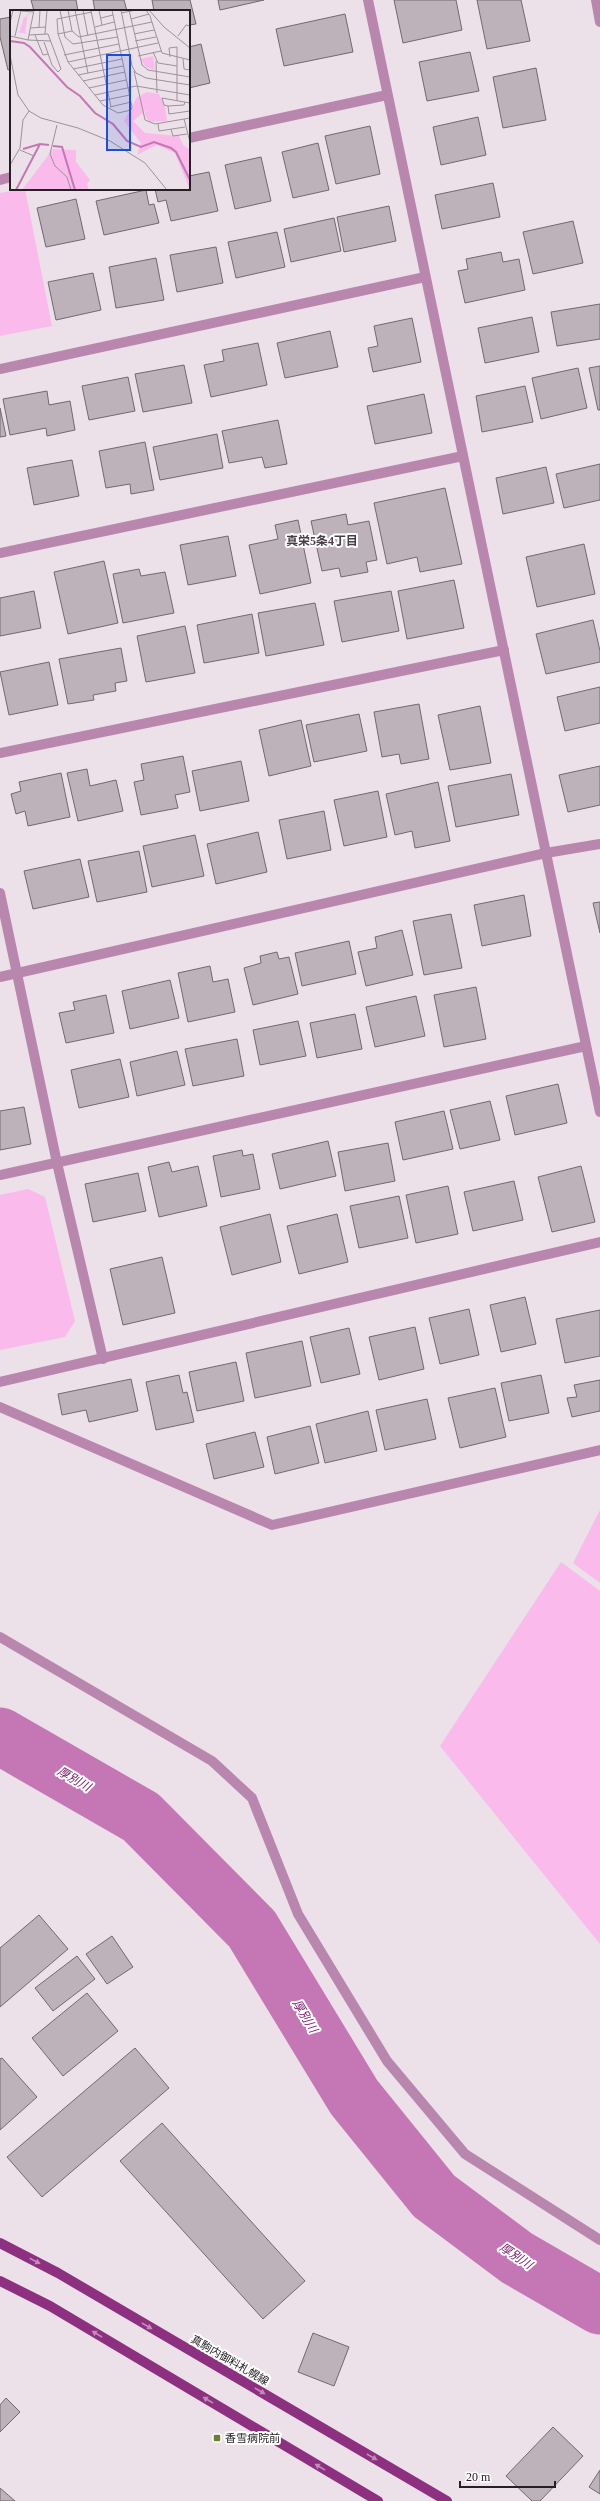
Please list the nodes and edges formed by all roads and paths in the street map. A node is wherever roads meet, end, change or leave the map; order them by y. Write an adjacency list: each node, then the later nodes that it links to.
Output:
1 (368, 0): 4 (street)
2 (596, 0): 3 (street)
3 (600, 22)
4 (388, 95): 5 (street); 8 (street)
5 (190, 138)
6 (10, 177): 7 (street)
7 (0, 180)
8 (426, 277): 9 (street); 10 (street)
9 (0, 369)
10 (463, 456): 11 (street); 12 (street)
11 (0, 553)
12 (504, 650): 13 (street); 15 (street)
13 (0, 753)
14 (600, 844): 15 (street)
15 (546, 853): 17 (street); 19 (street)
16 (0, 893): 17 (street)
17 (16, 974): 18 (street); 21 (street)
18 (0, 977)
19 (586, 1046): 20 (street); 21 (street)
20 (600, 1112)
21 (57, 1163): 22 (street); 24 (street)
22 (0, 1175)
23 (600, 1242): 24 (street)
24 (102, 1359): 25 (street)
25 (0, 1382)
26 (0, 1407): 27 (street)
27 (600, 1450)
28 (0, 1637): 29 (street)
29 (600, 2240)
30 (0, 2243): 33 (main road, 真駒内御料札幌線, one-way to 33)
31 (0, 2281): 32 (main road, one-way to 31)
32 (378, 2501)
33 (446, 2501)

